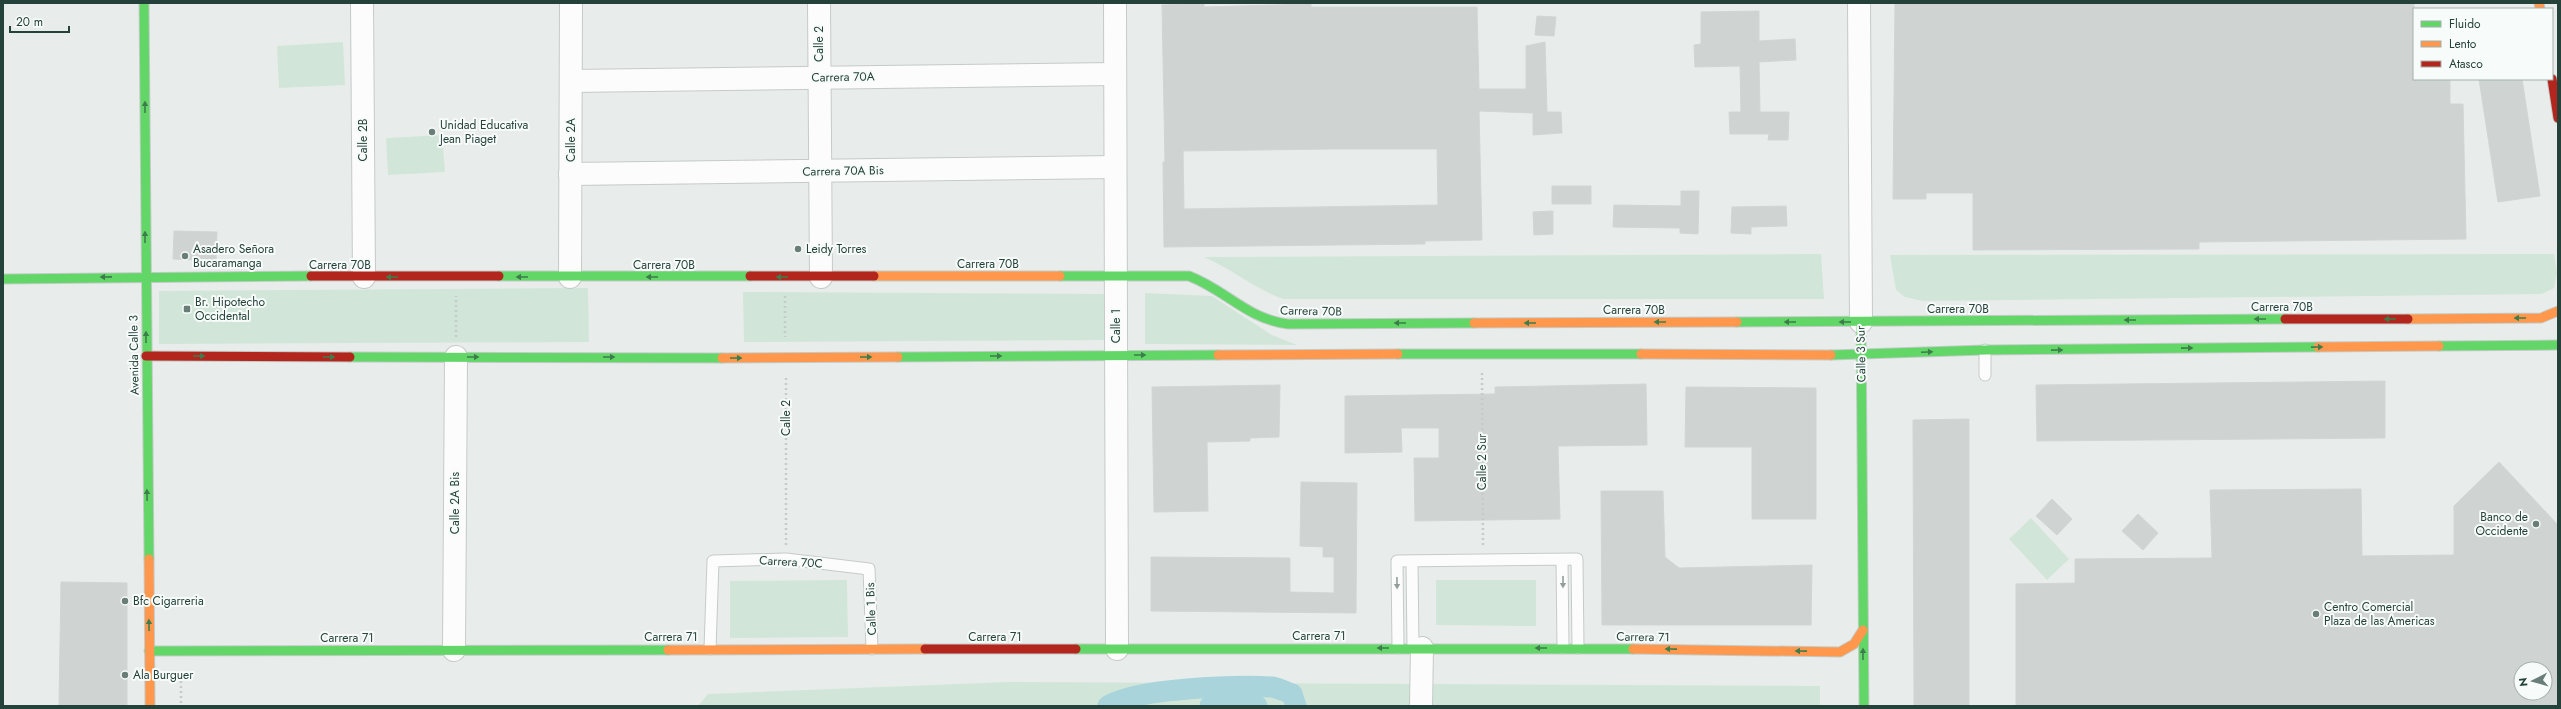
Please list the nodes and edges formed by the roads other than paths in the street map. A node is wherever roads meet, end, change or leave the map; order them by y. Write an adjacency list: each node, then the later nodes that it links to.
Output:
1 (144, 3): 16 (street, Avenida Calle 3, one-way to 1)
2 (362, 3): 17 (street, Calle 2B)
3 (571, 3): 10 (street, Calle 2A)
4 (818, 3): 8 (street, Calle 2)
5 (1115, 3): 7 (street, Calle 1)
6 (1859, 3): 22 (street, Calle 3 Sur)
7 (1115, 74): 8 (street, Carrera 70A); 12 (street, Calle 1)
8 (819, 77): 10 (street, Carrera 70A); 13 (street, Calle 2)
9 (2552, 80): 11 (street)
10 (571, 81): 14 (street, Calle 2A)
11 (2558, 118)
12 (1115, 167): 13 (street, Carrera 70A Bis); 15 (street, Calle 1)
13 (821, 171): 14 (street, Carrera 70A Bis); 19 (street, Calle 2)
14 (570, 174): 18 (street, Calle 2A)
15 (1115, 275): 19 (street, Carrera 70B); 22 (street, Carrera 70B, one-way to 15); 25 (street, Calle 1)
16 (145, 276): 17 (street, Carrera 70B); 20 (street, Carrera 70B, one-way to 20); 27 (street, Avenida Calle 3, one-way to 16)
17 (364, 277): 18 (street, Carrera 70B, one-way to 17)
18 (570, 277): 19 (street, Carrera 70B, one-way to 18)
19 (821, 277)
20 (3, 279)
21 (2558, 311): 22 (street, Carrera 70B, one-way to 22)
22 (1861, 322): 26 (street, Calle 3 Sur)
23 (2558, 345): 24 (street, one-way to 23)
24 (1985, 350): 26 (street, one-way to 24); 29 (lane)
25 (1116, 355): 26 (street, one-way to 26); 28 (street, one-way to 25); 40 (street, Calle 1)
26 (1861, 355): 33 (street, Calle 3 Sur)
27 (146, 356): 28 (street, one-way to 28); 42 (street, Avenida Calle 3, one-way to 27)
28 (456, 357): 41 (street, Calle 2A Bis)
29 (1985, 375)
30 (1562, 560): 31 (lane); 36 (lane, one-way to 36); 37 (lane)
31 (1412, 561): 34 (lane, one-way to 34); 35 (lane)
32 (869, 569): 38 (lane, Carrera 70C); 39 (lane, Calle 1 Bis)
33 (1863, 630): 43 (street); 44 (street, Calle 3 Sur, one-way to 33)
34 (1398, 648): 35 (street, Carrera 71); 40 (street, Carrera 71, one-way to 40)
35 (1418, 648): 36 (street, Carrera 71, one-way to 35); 46 (street)
36 (1563, 648): 37 (street, Carrera 71)
37 (1578, 648): 43 (street, Carrera 71, one-way to 37)
38 (710, 649): 39 (street, Carrera 71); 41 (street, Carrera 71)
39 (872, 649): 40 (street, Carrera 71)
40 (1117, 649)
41 (454, 650): 42 (street, Carrera 71)
42 (149, 651): 45 (street, Avenida Calle 3)
43 (1840, 652): 44 (street)
44 (1863, 678): 47 (street, Calle 3 Sur)
45 (150, 706)
46 (1421, 706)
47 (1864, 706)

